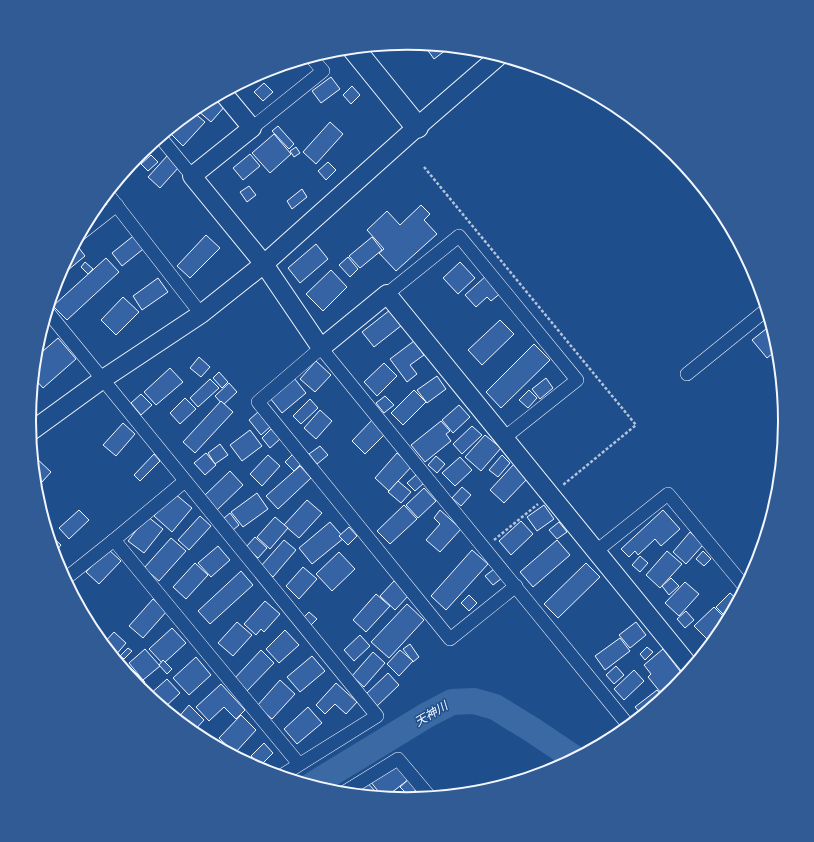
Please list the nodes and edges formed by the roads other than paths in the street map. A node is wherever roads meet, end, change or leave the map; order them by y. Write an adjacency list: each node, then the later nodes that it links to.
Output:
1 (357, 53): 5 (highway)
2 (494, 61): 5 (street)
3 (315, 62): 6 (street)
4 (227, 97): 6 (street)
5 (417, 126): 12 (street)
6 (252, 128): 8 (street)
7 (163, 141): 8 (street)
8 (192, 176): 12 (street)
9 (111, 198): 10 (street)
10 (117, 205): 11 (street); 14 (street)
11 (94, 223)
12 (264, 264): 14 (street); 17 (street)
13 (387, 294): 17 (street); 21 (street); 21 (street)
14 (201, 314): 19 (street)
15 (762, 314): 18 (street)
16 (52, 317): 19 (street)
17 (321, 348): 27 (street); 27 (street)
18 (687, 374)
19 (102, 379): 20 (street); 22 (street)
20 (36, 427)
21 (504, 438): 24 (street)
22 (185, 481): 23 (street); 30 (street)
23 (114, 540): 25 (street); 30 (street)
24 (595, 552): 26 (street); 28 (street)
25 (70, 575)
26 (741, 583)
27 (516, 586): 29 (street)
28 (688, 664)
29 (625, 721)
30 (299, 764): 31 (street)
31 (287, 772)
32 (351, 788): 33 (street)
33 (425, 791)

